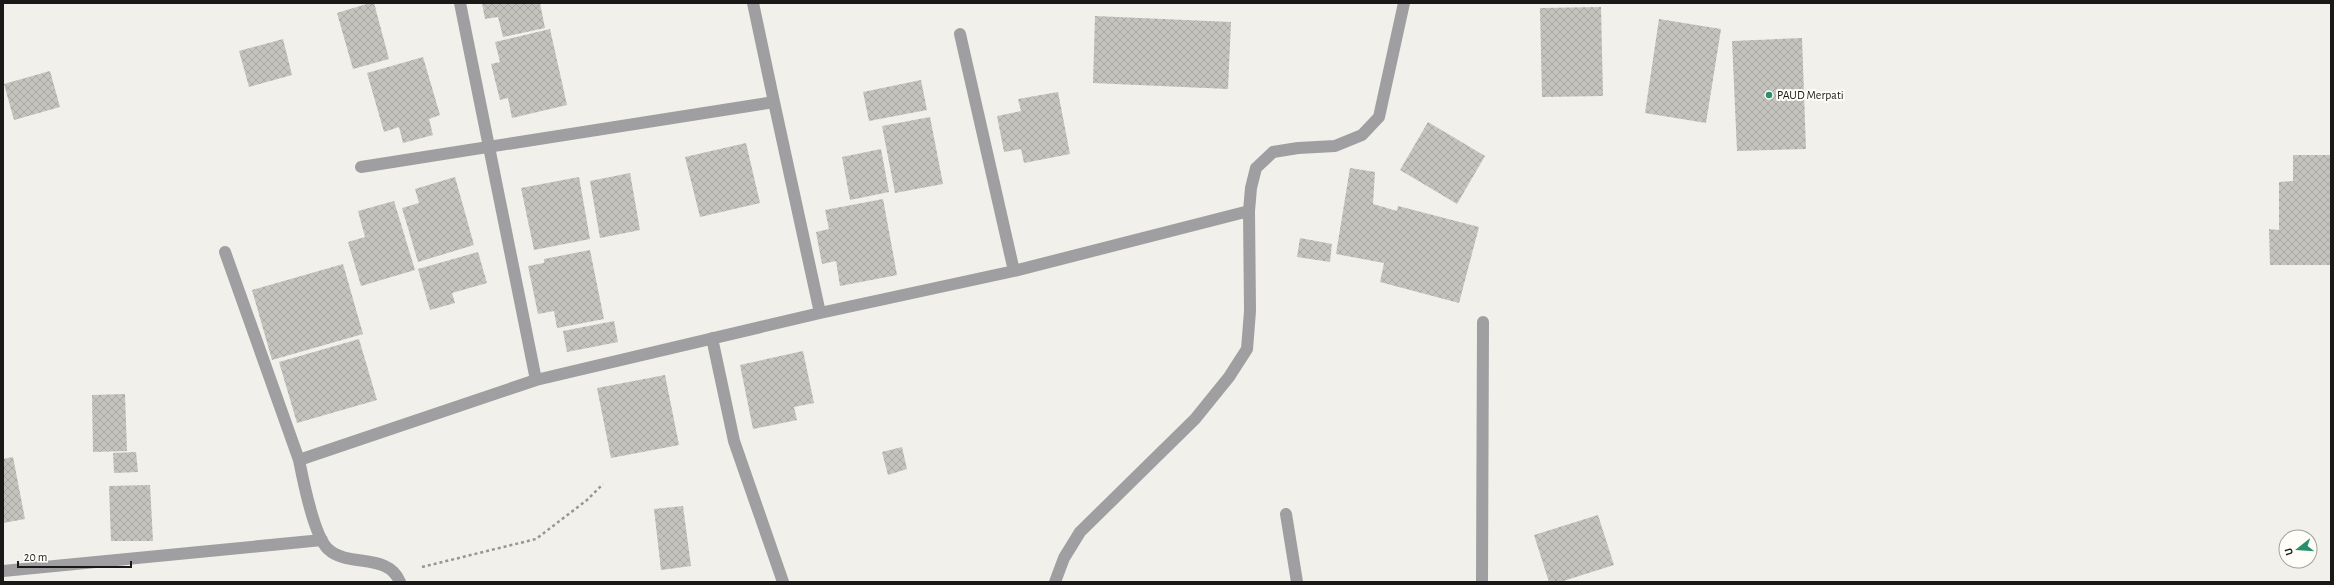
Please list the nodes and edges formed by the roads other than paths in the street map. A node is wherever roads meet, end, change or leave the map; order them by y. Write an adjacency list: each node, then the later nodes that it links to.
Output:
1 (460, 3): 6 (street)
2 (753, 3): 5 (street)
3 (1404, 3): 8 (street)
4 (960, 34): 10 (street)
5 (774, 102): 6 (street); 11 (street)
6 (488, 146): 7 (street); 14 (street)
7 (361, 167)
8 (1249, 211): 10 (street); 21 (street)
9 (225, 252): 15 (street)
10 (1014, 271): 11 (street)
11 (820, 313): 13 (street)
12 (1483, 322): 23 (street)
13 (712, 338): 14 (street); 20 (street)
14 (536, 380): 15 (street)
15 (299, 460): 17 (street)
16 (1286, 514): 22 (street)
17 (322, 540): 18 (street); 19 (street)
18 (3, 571)
19 (398, 578)
20 (783, 582)
21 (1055, 582)
22 (1297, 582)
23 (1482, 582)

